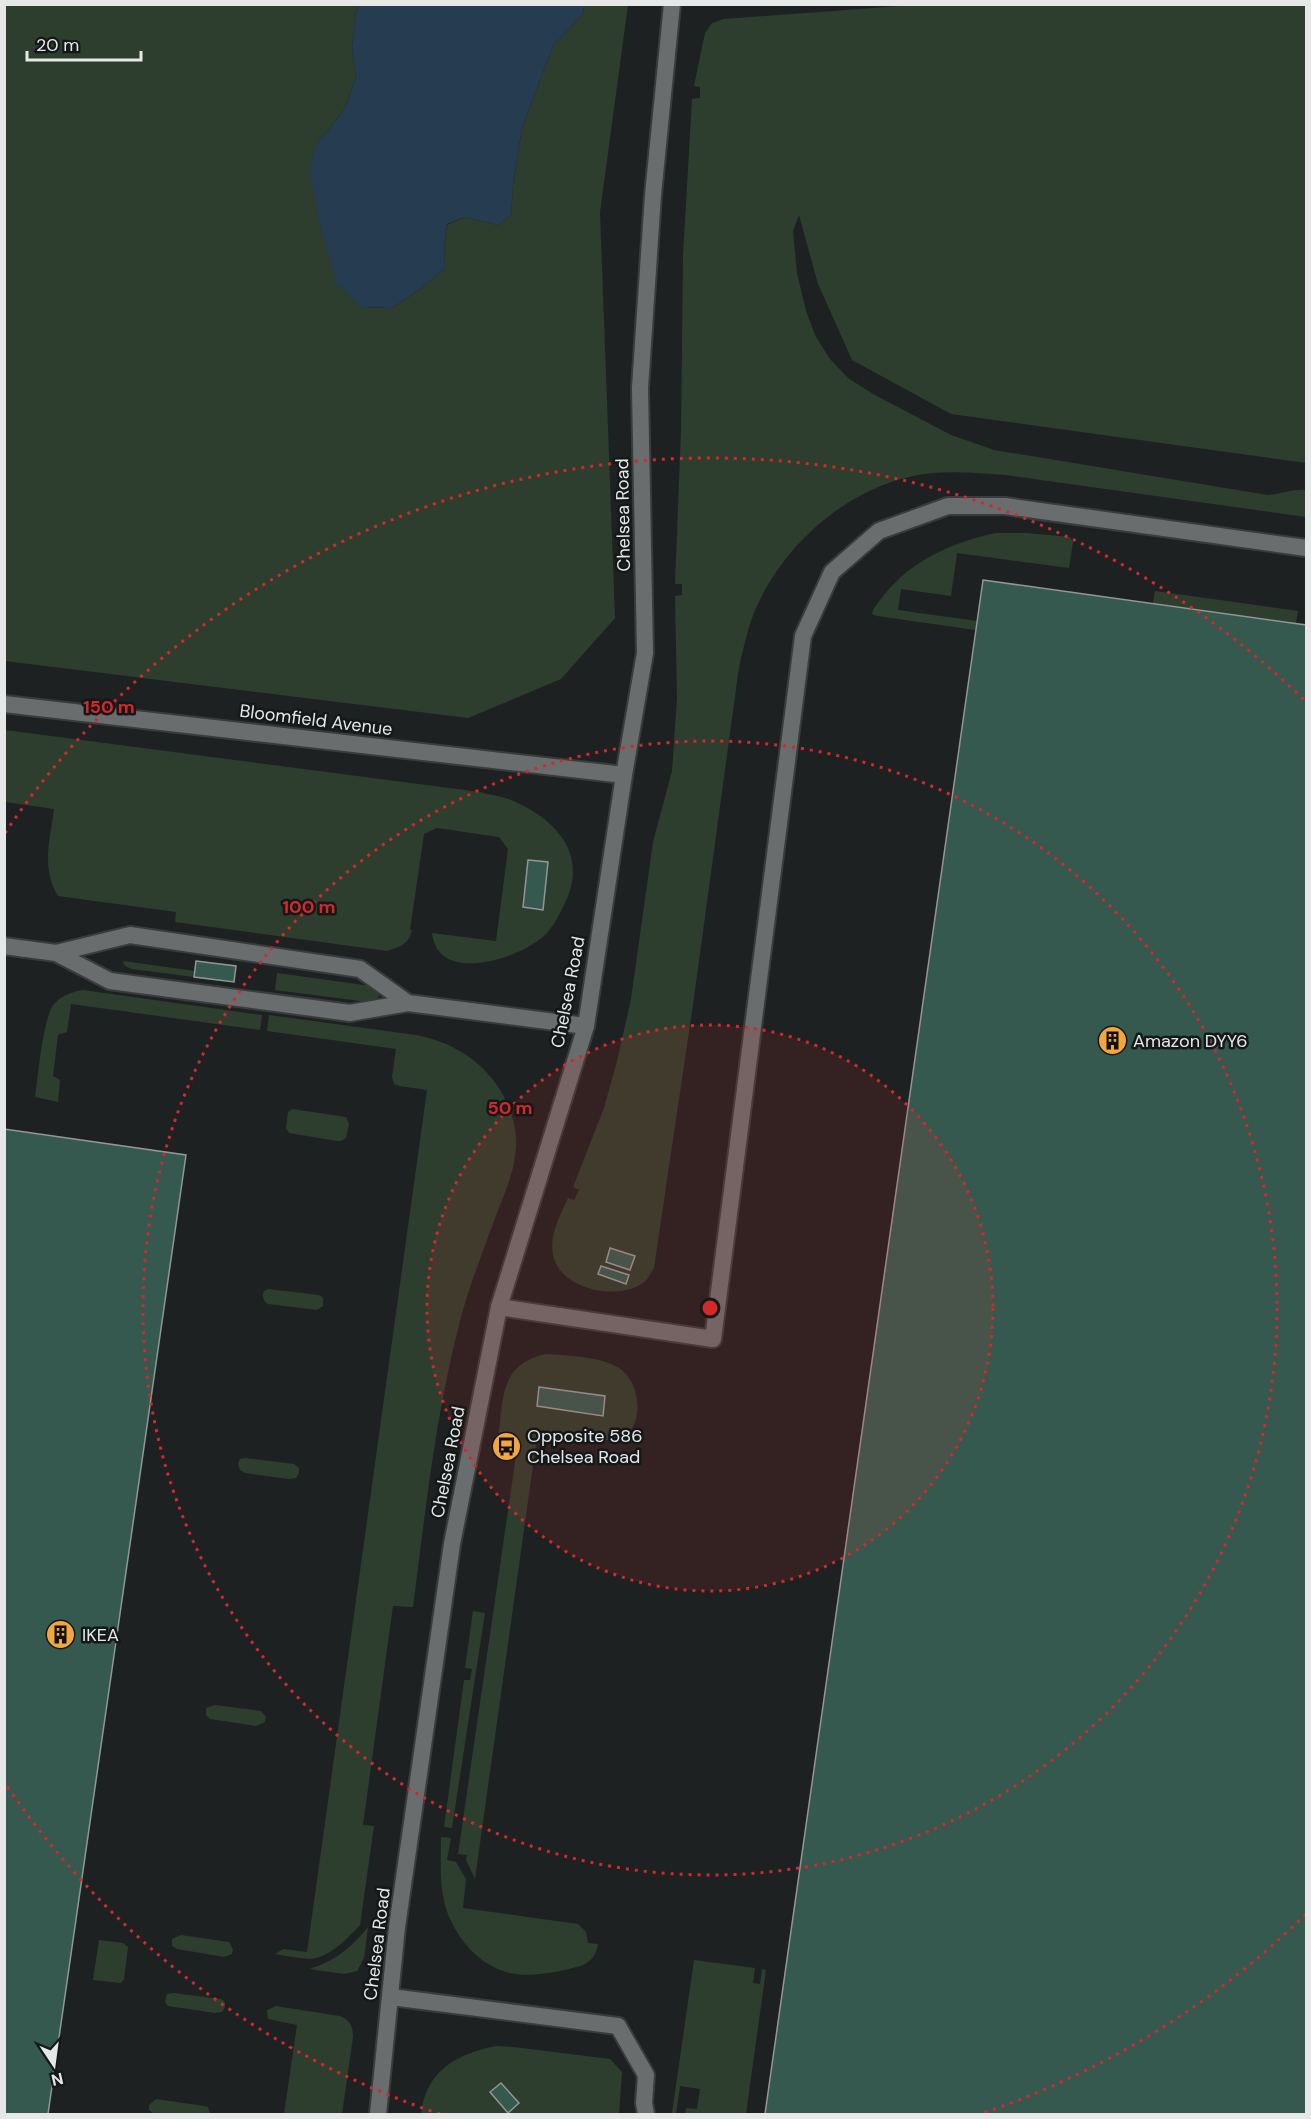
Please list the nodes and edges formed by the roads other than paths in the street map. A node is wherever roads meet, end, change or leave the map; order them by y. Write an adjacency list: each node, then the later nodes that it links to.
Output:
1 (672, 4): 4 (street, Chelsea Road)
2 (1306, 548): 9 (street)
3 (4, 704): 4 (street, Bloomfield Avenue)
4 (624, 775): 8 (street, Chelsea Road)
5 (4, 946): 6 (street)
6 (56, 953): 7 (street); 7 (street)
7 (408, 1003): 8 (street)
8 (586, 1026): 9 (street, Chelsea Road)
9 (499, 1307): 10 (street, Chelsea Road)
10 (391, 1997): 11 (street, Chelsea Road); 12 (street)
11 (378, 2115)
12 (646, 2115)

